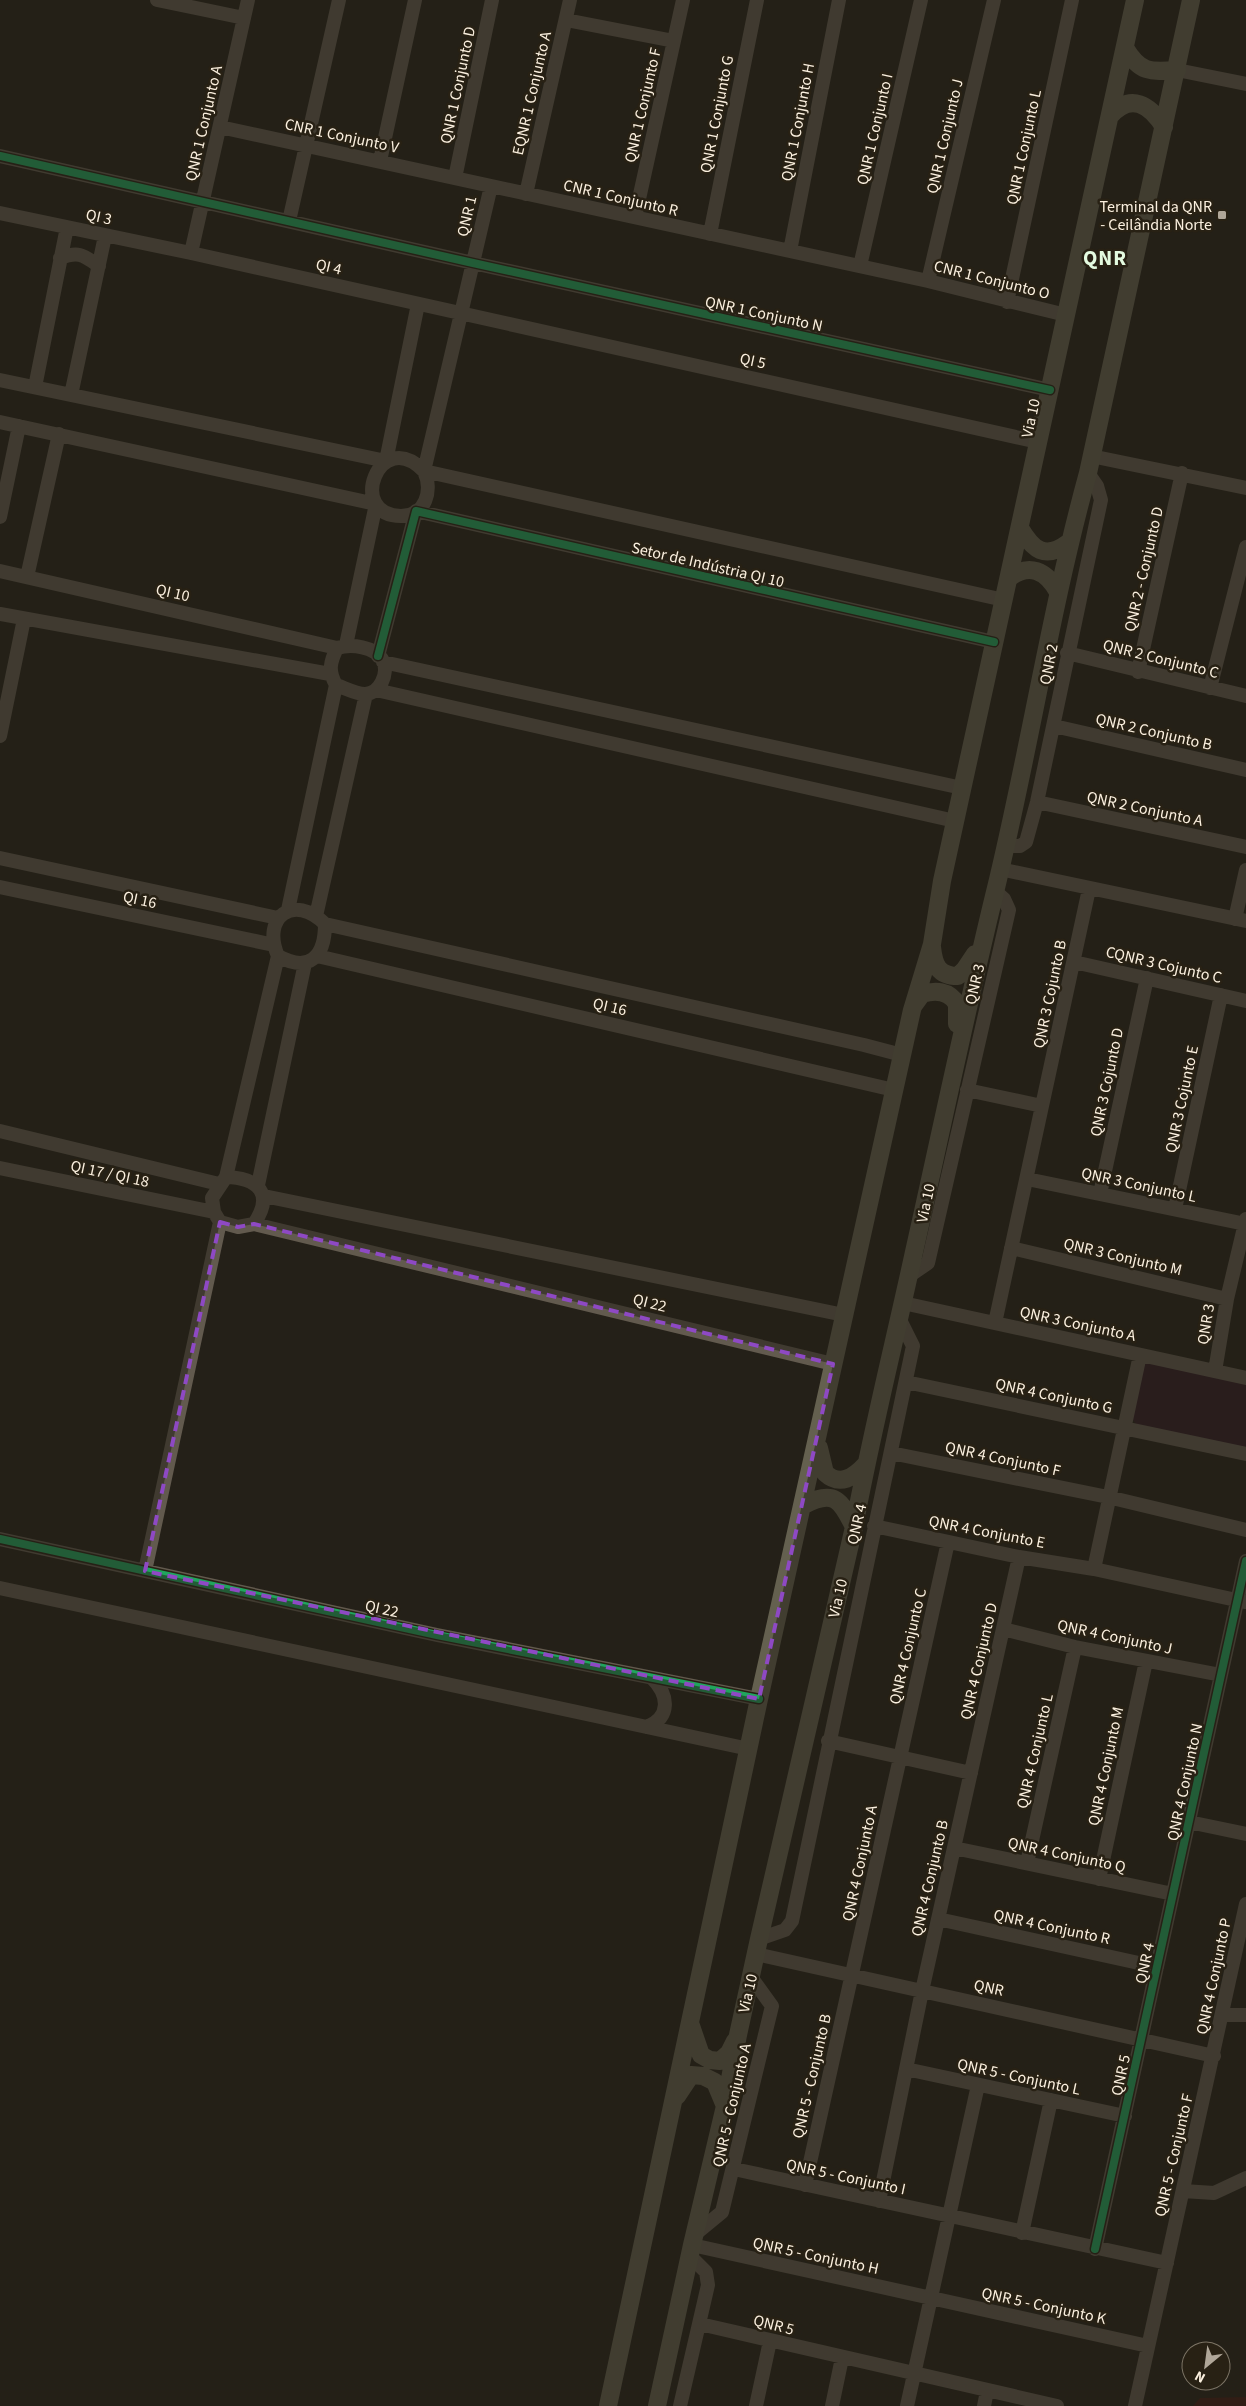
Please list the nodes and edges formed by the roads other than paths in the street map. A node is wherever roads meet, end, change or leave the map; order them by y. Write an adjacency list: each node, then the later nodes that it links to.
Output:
1 (157, 0): 15 (street)
2 (248, 0): 15 (street, QNR 1 Conjunto A)
3 (339, 0): 24 (street)
4 (415, 0): 26 (street)
5 (492, 0): 27 (street, QNR 1 Conjunto D)
6 (570, 0): 16 (street, EQNR 1 Conjunto A)
7 (683, 0): 17 (street, QNR 1 Conjunto F)
8 (757, 0): 36 (street, QNR 1 Conjunto G)
9 (839, 0): 38 (street, QNR 1 Conjunto H)
10 (921, 0): 43 (street, QNR 1 Conjunto I)
11 (994, 0): 44 (street, QNR 1 Conjunto J)
12 (1072, 0): 45 (street, QNR 1 Conjunto L)
13 (1135, 0): 18 (main road, Via 10)
14 (1191, 0): 19 (main road, Via 10)
15 (244, 18): 22 (street, QNR 1 Conjunto A)
16 (566, 20): 17 (street); 29 (street, EQNR 1 Conjunto A)
17 (674, 41): 33 (street, QNR 1 Conjunto F)
18 (1125, 48): 19 (main road); 21 (main road, Via 10)
19 (1177, 70): 20 (street); 23 (main road, Via 10)
20 (1246, 84)
21 (1110, 116): 23 (main road); 48 (main road, Via 10)
22 (220, 127): 24 (street, CNR 1 Conjunto V); 31 (street, QNR 1 Conjunto A)
23 (1164, 127): 57 (main road, Via 10)
24 (306, 145): 26 (street, CNR 1 Conjunto V); 34 (street)
25 (0, 156): 31 (street, QNR 1 Conjunto N)
26 (380, 161): 27 (street, CNR 1 Conjunto V)
27 (455, 178): 28 (street, QNR 1)
28 (491, 186): 29 (street, QNR 1); 41 (street, QNR 1)
29 (526, 194): 30 (street, QNR 1)
30 (551, 199): 33 (street, CNR 1 Conjunto R)
31 (203, 201): 34 (street, QNR 1 Conjunto N); 39 (street, QNR 1 Conjunto A)
32 (0, 213): 35 (street, QI 3)
33 (635, 218): 36 (street, CNR 1 Conjunto R)
34 (289, 221): 41 (street, QNR 1 Conjunto N)
35 (67, 227): 37 (street, QI 3); 40 (street)
36 (710, 234): 38 (street, CNR 1 Conjunto R)
37 (105, 236): 39 (street, QI 3); 42 (street)
38 (790, 251): 43 (street, CNR 1 Conjunto O)
39 (190, 253): 46 (street, QI 4)
40 (60, 258): 42 (street); 50 (street)
41 (473, 263): 47 (street, QNR 1); 51 (street, QNR 1 Conjunto N)
42 (99, 266): 52 (street)
43 (860, 266): 44 (street, CNR 1 Conjunto O)
44 (928, 281): 45 (street, CNR 1 Conjunto O)
45 (1008, 302): 48 (street, CNR 1 Conjunto O)
46 (418, 304): 47 (street, QI 4); 58 (street)
47 (460, 313): 56 (street, QI 5); 59 (street, QNR 1)
48 (1066, 315): 51 (main road, Via 10)
49 (0, 380): 50 (street)
50 (35, 387): 52 (street)
51 (1050, 390): 56 (main road, Via 10)
52 (71, 396): 58 (street)
53 (0, 422): 54 (street)
54 (19, 426): 55 (street); 65 (street)
55 (59, 434): 63 (street); 70 (street)
56 (1038, 442): 66 (main road, Via 10)
57 (1091, 456): 60 (main road, Via 10); 61 (street)
58 (386, 462): 59 (street); 63 (street)
59 (424, 471): 64 (street); 73 (street, Setor de Indústria QI 10)
60 (1088, 473): 67 (main road, Via 10); 78 (street, QNR 2)
61 (1182, 473): 62 (street); 80 (street, QNR 2 - Conjunto D)
62 (1246, 488)
63 (376, 504): 64 (street); 77 (street)
64 (416, 512): 76 (street, Setor de Indústria QI 10); 79 (street)
65 (0, 517)
66 (1020, 528): 67 (main road); 71 (main road, Via 10)
67 (1068, 543): 72 (main road, Via 10)
68 (1246, 547): 82 (street)
69 (0, 572): 70 (street, QI 10)
70 (27, 577): 77 (street, QI 10)
71 (1009, 578): 72 (main road); 73 (main road, Via 10)
72 (1058, 592): 91 (main road, Via 10)
73 (1004, 600): 76 (main road, Via 10)
74 (0, 614): 75 (street)
75 (24, 619): 81 (street); 86 (street)
76 (994, 642): 88 (main road, Via 10)
77 (342, 647): 79 (street); 81 (street)
78 (1067, 653): 80 (street, QNR 2 Conjunto C); 85 (street, QNR 2)
79 (381, 659): 83 (street); 88 (street)
80 (1138, 672): 82 (street, QNR 2 Conjunto C)
81 (333, 679): 83 (street); 99 (street)
82 (1210, 688): 84 (street, QNR 2 Conjunto C)
83 (371, 692): 90 (street); 100 (street)
84 (1246, 696)
85 (1054, 726): 87 (street, QNR 2 Conjunto B); 89 (street, QNR 2)
86 (0, 736)
87 (1246, 770)
88 (962, 788): 90 (main road, Via 10)
89 (1037, 802): 91 (street, QNR 2); 92 (street, QNR 2 Conjunto A)
90 (955, 821): 102 (main road, Via 10)
91 (1004, 846): 94 (main road, Via 10)
92 (1246, 847)
93 (0, 858): 99 (street)
94 (1000, 869): 97 (street); 98 (main road, Via 10)
95 (1246, 870): 101 (street)
96 (0, 887): 104 (street, QI 16)
97 (1089, 889): 101 (street); 106 (street, QNR 3 Cojunto B)
98 (995, 891): 103 (main road, Via 10); 114 (street, QNR 3)
99 (283, 914): 100 (street); 104 (street)
100 (320, 920): 105 (street); 111 (street)
101 (1240, 920)
102 (932, 944): 103 (main road); 110 (main road, Via 10)
103 (980, 945): 112 (main road, Via 10)
104 (276, 951): 105 (street); 119 (street)
105 (311, 960): 113 (street, QI 16); 120 (street)
106 (1074, 962): 107 (street, CQNR 3 Cojunto C); 115 (street, QNR 3 Cojunto B)
107 (1147, 978): 108 (street, CQNR 3 Cojunto C); 121 (street, QNR 3 Cojunto D)
108 (1221, 995): 109 (street, CQNR 3 Cojunto C); 122 (street, QNR 3 Cojunto E)
109 (1246, 1001)
110 (912, 1010): 111 (main road, Via 10); 112 (main road)
111 (902, 1055): 113 (main road, Via 10)
112 (955, 1059): 127 (main road, Via 10)
113 (894, 1090): 130 (main road, Via 10)
114 (967, 1090): 115 (street); 127 (street, QNR 3)
115 (1042, 1106): 118 (street)
116 (0, 1131): 119 (street)
117 (0, 1168): 123 (street, QI 17 / QI 18)
118 (1027, 1179): 121 (street, QNR 3 Conjunto L); 126 (street)
119 (222, 1180): 120 (street); 123 (street)
120 (261, 1191): 125 (street); 130 (street)
121 (1100, 1194): 122 (street, QNR 3 Conjunto L)
122 (1175, 1209): 124 (street, QNR 3 Conjunto L)
123 (217, 1217): 125 (street); 152 (street)
124 (1245, 1221): 128 (street, QNR 3)
125 (254, 1224): 133 (street, QI 22)
126 (1011, 1248): 128 (street, QNR 3 Conjunto M); 131 (street)
127 (909, 1276): 129 (main road, Via 10)
128 (1227, 1299): 134 (street, QNR 3)
129 (901, 1310): 131 (street, QNR 3 Conjunto A); 136 (street, QNR 4); 141 (main road, Via 10)
130 (844, 1315): 133 (main road, Via 10)
131 (995, 1323): 132 (street, QNR 3 Conjunto A)
132 (1140, 1355): 134 (street, QNR 3 Conjunto A); 137 (street, QNR 4 Conjunto G)
133 (833, 1364): 138 (main road, Via 10)
134 (1215, 1371): 135 (street, QNR 3 Conjunto A)
135 (1246, 1378)
136 (906, 1382): 137 (street, QNR 4 Conjunto G); 139 (street, QNR 4)
137 (1123, 1427): 140 (street); 142 (street)
138 (818, 1440): 141 (main road); 143 (main road, Via 10)
139 (891, 1453): 142 (street, QNR 4 Conjunto F); 144 (street, QNR 4)
140 (1246, 1454)
141 (866, 1464): 145 (main road, Via 10)
142 (1108, 1497): 146 (street, QNR 4 Conjunto F); 151 (street)
143 (804, 1505): 145 (main road); 160 (main road, Via 10)
144 (874, 1526): 148 (street, QNR 4 Conjunto E); 162 (street, QNR 4)
145 (854, 1527): 174 (main road, Via 10)
146 (1246, 1530)
147 (0, 1539): 152 (street, QI 22)
148 (948, 1542): 149 (street, QNR 4 Conjunto E); 164 (street, QNR 4 Conjunto C)
149 (1019, 1557): 151 (street, QNR 4 Conjunto E); 155 (street, QNR 4 Conjunto D)
150 (1246, 1561): 154 (street)
151 (1094, 1569): 154 (street)
152 (145, 1571): 159 (street, QI 22)
153 (0, 1588): 161 (street)
154 (1242, 1602): 158 (street)
155 (1003, 1629): 156 (street, QNR 4 Conjunto J); 165 (street, QNR 4 Conjunto D)
156 (1075, 1647): 157 (street, QNR 4 Conjunto J); 169 (street, QNR 4 Conjunto L)
157 (1146, 1661): 158 (street, QNR 4 Conjunto J); 170 (street, QNR 4 Conjunto M)
158 (1221, 1675): 166 (street, QNR 4 Conjunto N)
159 (652, 1678): 160 (street, QI 22); 161 (street)
160 (759, 1699): 163 (main road, Via 10)
161 (647, 1727): 163 (street)
162 (828, 1741): 164 (street); 174 (street, QNR 4)
163 (749, 1749): 181 (main road, Via 10)
164 (899, 1758): 165 (street); 176 (street, QNR 4 Conjunto A)
165 (971, 1773): 168 (street, QNR 4 Conjunto B)
166 (1189, 1822): 167 (street); 171 (street, QNR 4 Conjunto N)
167 (1246, 1834)
168 (954, 1848): 169 (street, QNR 4 Conjunto Q); 173 (street, QNR 4 Conjunto B)
169 (1027, 1864): 170 (street, QNR 4 Conjunto Q)
170 (1099, 1878): 171 (street, QNR 4 Conjunto Q)
171 (1173, 1894): 175 (street, QNR 4)
172 (1246, 1904): 179 (street, QNR 4 Conjunto P)
173 (938, 1919): 175 (street, QNR 4 Conjunto R); 178 (street, QNR 4 Conjunto B)
174 (758, 1947): 176 (street, QNR); 177 (main road, Via 10)
175 (1157, 1967): 183 (street, QNR 4)
176 (852, 1976): 178 (street, QNR); 193 (street, QNR 5 - Conjunto B)
177 (751, 1977): 182 (main road, Via 10); 191 (street, QNR 5 - Conjunto A)
178 (922, 1991): 183 (street, QNR); 185 (street)
179 (1223, 2015): 180 (street); 184 (street, QNR 4 Conjunto P)
180 (1246, 2015)
181 (690, 2023): 182 (main road); 188 (main road, Via 10)
182 (738, 2035): 189 (main road, Via 10)
183 (1142, 2039): 184 (street, QNR); 190 (street, QNR 5)
184 (1214, 2056): 194 (street, QNR 5 - Conjunto F)
185 (906, 2069): 186 (street, QNR 5 - Conjunto L); 195 (street)
186 (978, 2085): 187 (street, QNR 5 - Conjunto L); 196 (street)
187 (1051, 2100): 190 (street, QNR 5 - Conjunto L); 197 (street)
188 (671, 2104): 189 (main road); 208 (main road, Via 10)
189 (725, 2106): 198 (main road, Via 10)
190 (1125, 2116): 199 (street, QNR 5)
191 (734, 2169): 193 (street, QNR 5 - Conjunto I); 198 (street, QNR 5 - Conjunto A)
192 (1246, 2178): 194 (street)
193 (804, 2185): 195 (street, QNR 5 - Conjunto I)
194 (1183, 2191): 200 (street, QNR 5 - Conjunto F)
195 (879, 2201): 196 (street, QNR 5 - Conjunto I)
196 (950, 2217): 197 (street, QNR 5 - Conjunto I); 201 (street)
197 (1022, 2233): 199 (street, QNR 5 - Conjunto I)
198 (692, 2245): 201 (street, QNR 5 - Conjunto H); 202 (street); 209 (main road, Via 10)
199 (1096, 2249): 200 (street, QNR 5 - Conjunto I)
200 (1167, 2263): 204 (street)
201 (932, 2298): 204 (street, QNR 5 - Conjunto K); 206 (street)
202 (700, 2324): 203 (street, QNR 5); 210 (street)
203 (770, 2341): 205 (street, QNR 5); 211 (street)
204 (1148, 2346): 216 (street)
205 (842, 2358): 206 (street, QNR 5); 212 (street)
206 (914, 2373): 207 (street, QNR 5); 213 (street)
207 (987, 2391): 214 (street); 215 (street, QNR 5)
208 (608, 2406)
209 (657, 2406)
210 (680, 2406)
211 (756, 2406)
212 (832, 2406)
213 (907, 2406)
214 (984, 2406)
215 (1057, 2406)
216 (1135, 2406)

